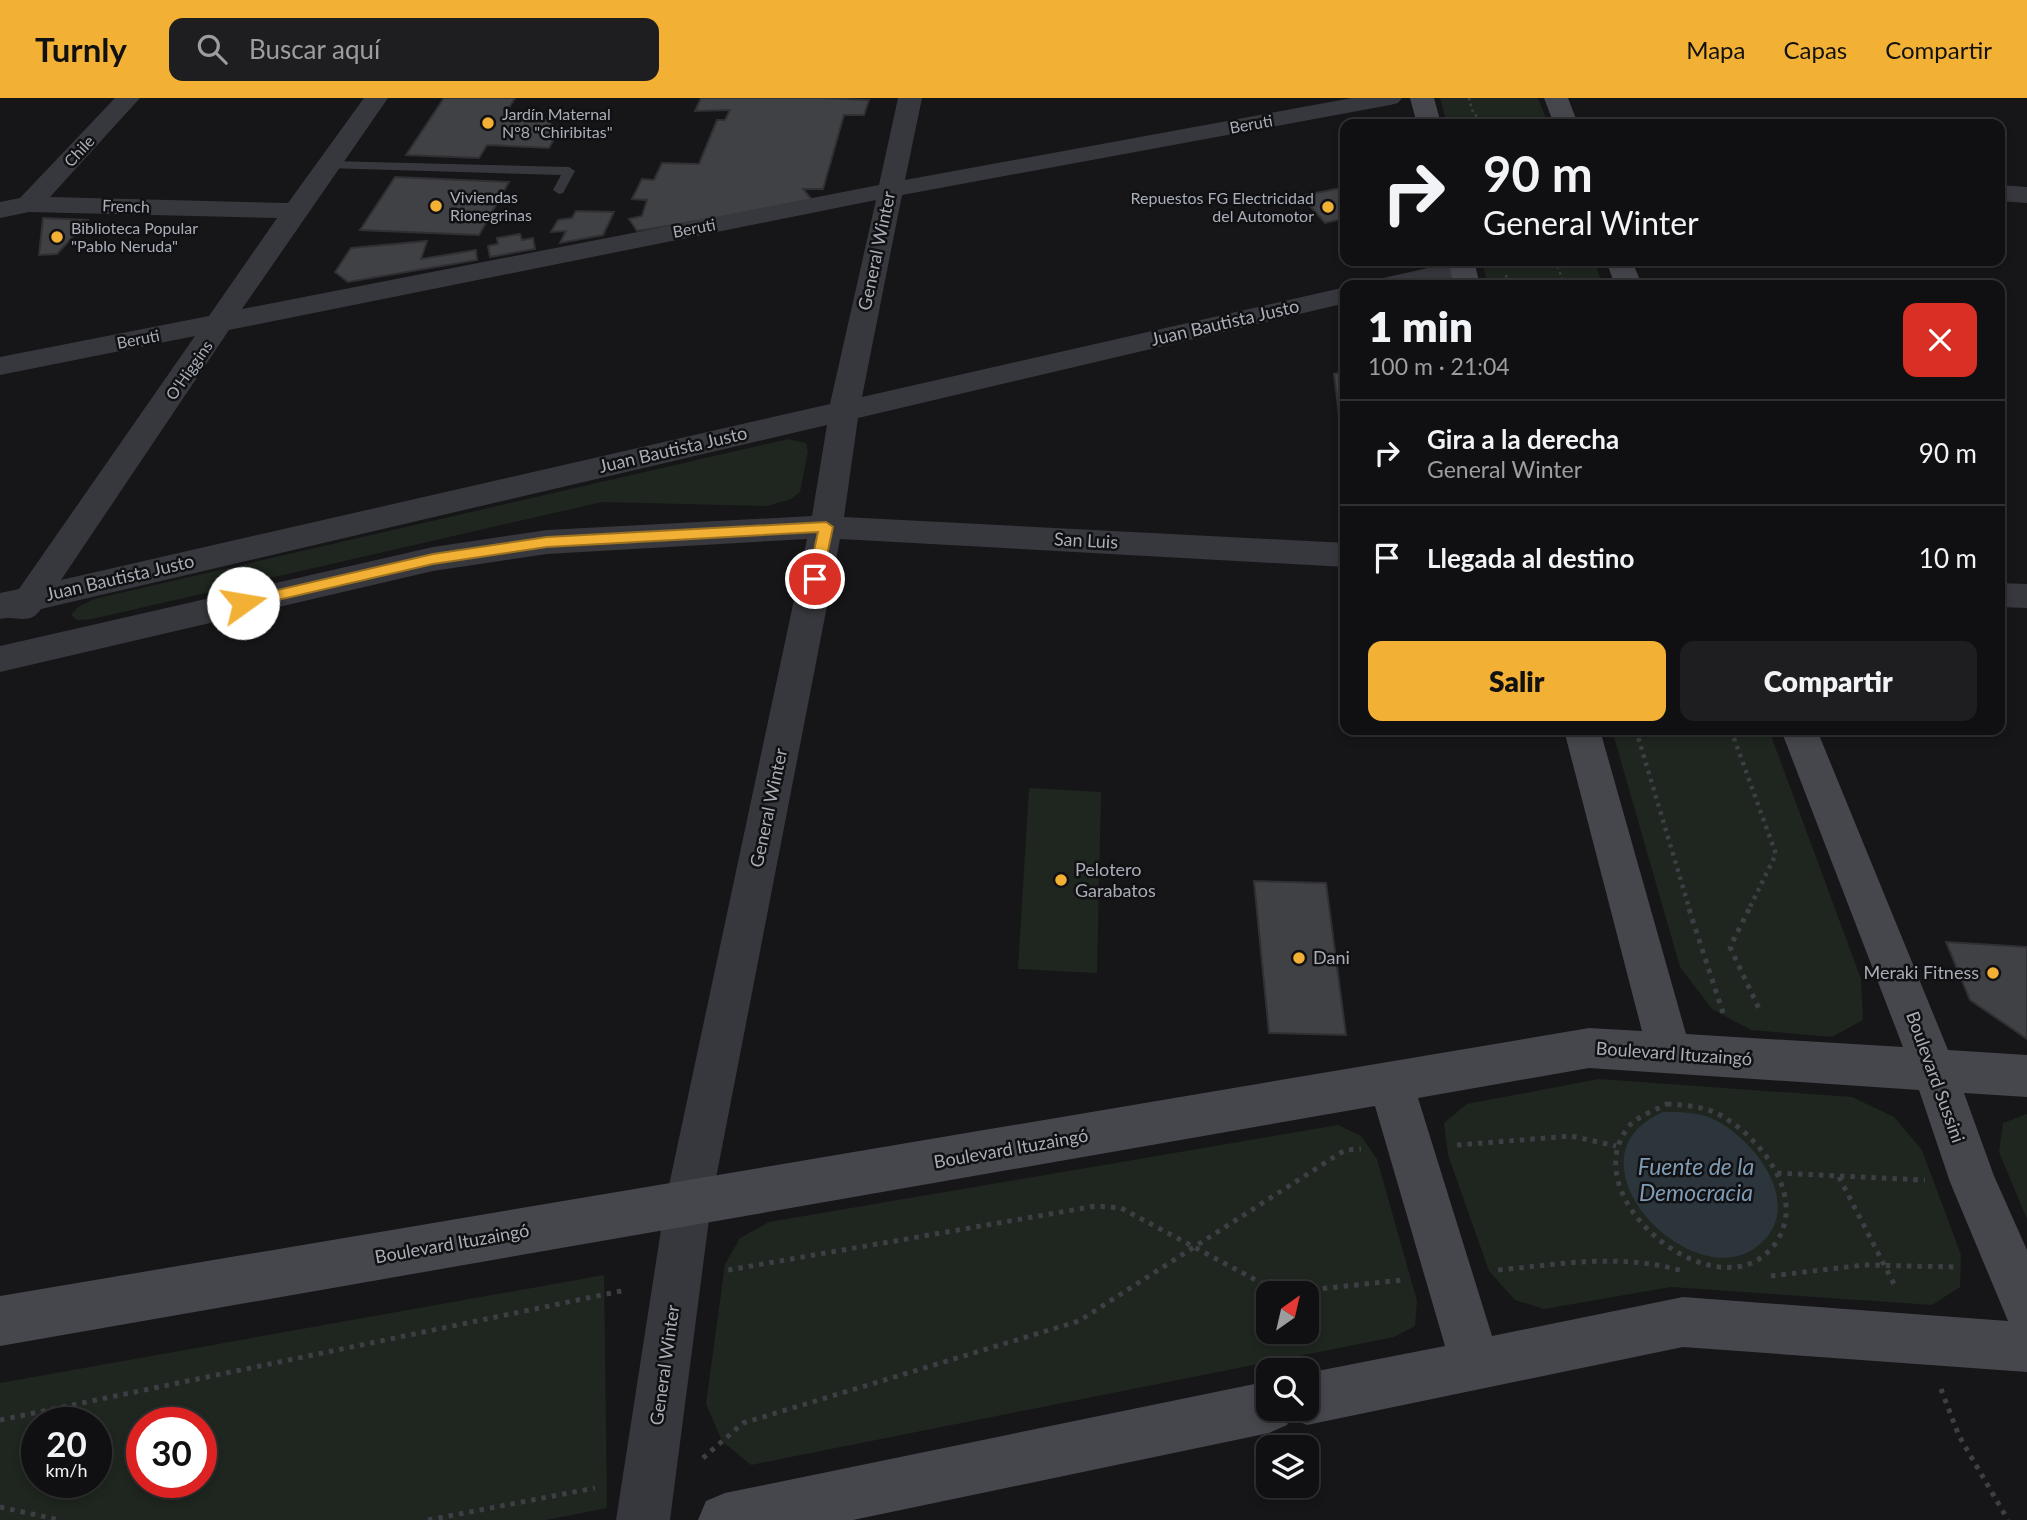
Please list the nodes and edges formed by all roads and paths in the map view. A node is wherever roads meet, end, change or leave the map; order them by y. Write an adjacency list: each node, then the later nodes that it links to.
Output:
1 (128, 98): 16 (street, Chile)
2 (376, 98): 11 (street, O'Higgins)
3 (910, 98): 13 (street, General Winter)
4 (1390, 98): 13 (street, Beruti)
5 (1422, 98): 8 (main road)
6 (1469, 98): 9 (path)
7 (1556, 98): 10 (main road)
8 (1428, 119)
9 (1478, 119)
10 (1564, 119)
11 (330, 165): 12 (lane); 18 (street, O'Higgins)
12 (559, 190)
13 (890, 190): 22 (street, Beruti); 24 (street, General Winter)
14 (2005, 193): 15 (street)
15 (2027, 194)
16 (29, 204): 17 (street, French); 18 (street, French)
17 (0, 209)
18 (295, 211): 22 (street, O'Higgins)
19 (1464, 271): 20 (street)
20 (1416, 280)
21 (1340, 296): 24 (street, Juan Bautista Justo)
22 (221, 323): 23 (street, Beruti); 29 (street, O'Higgins)
23 (0, 366)
24 (844, 410): 25 (street, General Winter); 29 (street, Juan Bautista Justo)
25 (826, 527): 26 (street, San Luis); 32 (street); 47 (street, General Winter)
26 (1340, 555)
27 (2005, 595): 28 (street)
28 (2027, 596)
29 (31, 599): 30 (street, Juan Bautista Justo); 31 (street, O'Higgins)
30 (0, 606)
31 (0, 641)
32 (0, 659)
33 (1583, 735): 37 (main road)
34 (1637, 735): 38 (path)
35 (1733, 735): 38 (path)
36 (1801, 735): 39 (main road, Boulevard Sussini)
37 (1670, 1054): 38 (main road, Boulevard Ituzaingó); 41 (main road, Boulevard Ituzaingó)
38 (1763, 1060): 39 (main road, Boulevard Ituzaingó)
39 (1934, 1070): 40 (main road, Boulevard Ituzaingó); 46 (main road, Boulevard Sussini)
40 (2027, 1076)
41 (1391, 1083): 43 (main road); 47 (main road, Boulevard Ituzaingó)
42 (1616, 1146): 43 (path); 44 (path); 44 (path)
43 (1409, 1148): 50 (main road); 60 (path)
44 (1777, 1173): 45 (path)
45 (1839, 1177): 46 (path); 48 (path)
46 (1973, 1182): 52 (main road, Boulevard Sussini)
47 (688, 1204): 54 (main road, Boulevard Ituzaingó); 60 (street, General Winter)
48 (1885, 1266): 51 (path); 52 (path); 55 (path)
49 (1695, 1273): 50 (path)
50 (1448, 1275): 53 (path); 57 (main road)
51 (1760, 1279)
52 (2019, 1288)
53 (1320, 1289)
54 (0, 1321)
55 (1921, 1338): 56 (main road); 57 (main road); 65 (path)
56 (2027, 1348)
57 (1475, 1364): 58 (main road)
58 (1319, 1396)
59 (1256, 1410): 64 (main road)
60 (646, 1499): 63 (path)
61 (0, 1507): 62 (path)
62 (60, 1520)
63 (428, 1520)
64 (725, 1520)
65 (2008, 1520)

